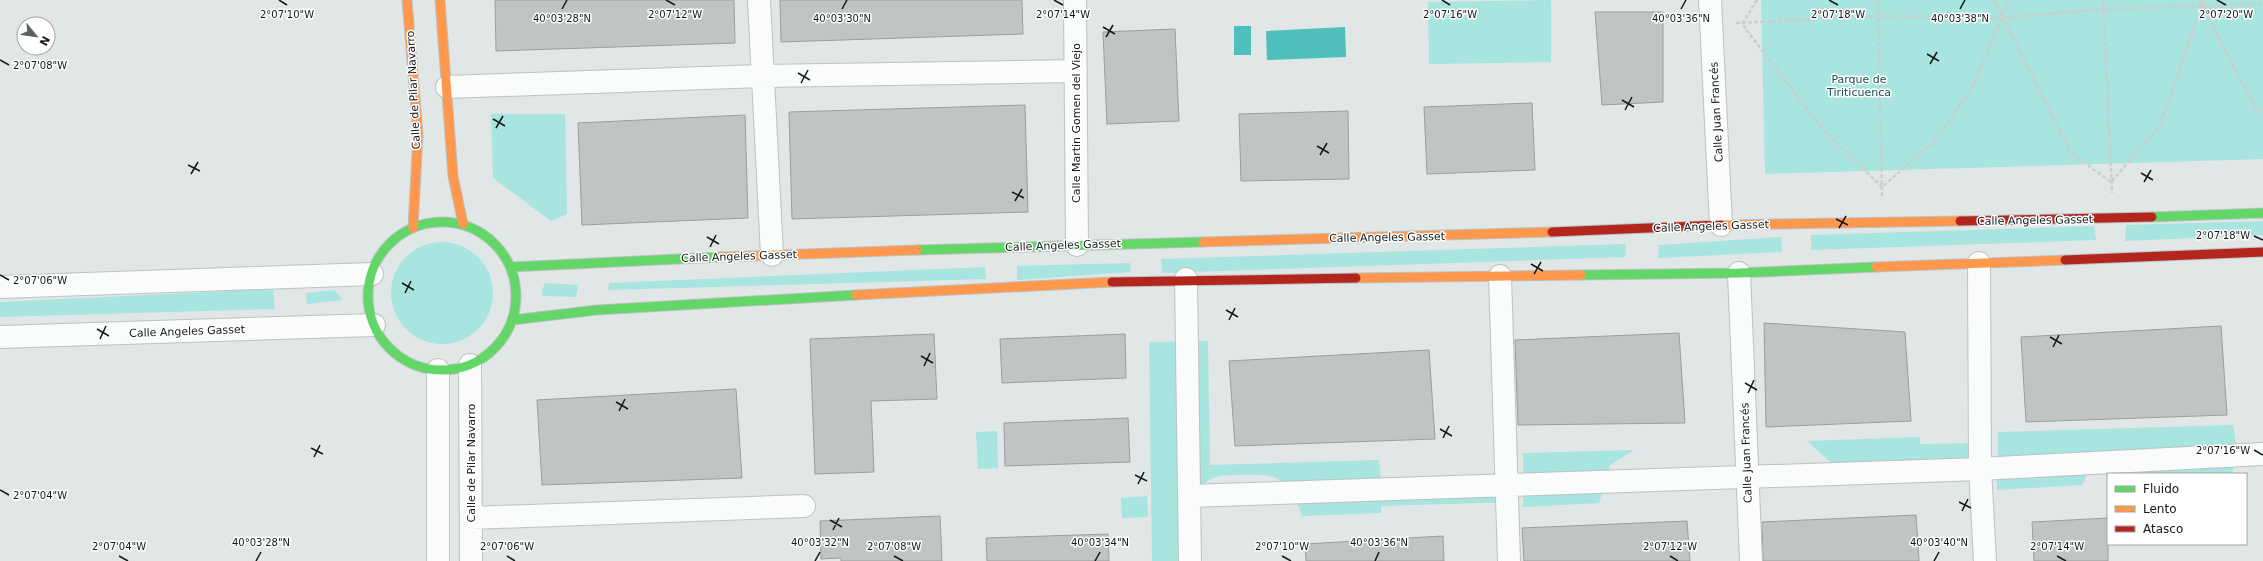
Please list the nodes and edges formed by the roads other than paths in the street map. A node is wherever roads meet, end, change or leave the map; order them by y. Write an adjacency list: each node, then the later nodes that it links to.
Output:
1 (408, 0): 12 (street, Calle de Pilar Navarro)
2 (440, 0): 8 (street)
3 (759, 0): 7 (street)
4 (1075, 0): 6 (street, Calle Martin Gomen del Viejo)
5 (1710, 0): 11 (street, Calle Juan Francés)
6 (1076, 71): 7 (street); 13 (street, Calle Martin Gomen del Viejo)
7 (762, 76): 8 (street); 15 (street)
8 (446, 87): 10 (street)
9 (2263, 213): 11 (street, Calle Angeles Gasset)
10 (463, 224): 12 (street); 17 (street)
11 (1721, 225): 13 (street, Calle Angeles Gasset)
12 (413, 228): 19 (street)
13 (1077, 245): 15 (street, Calle Angeles Gasset)
14 (2263, 252): 16 (street)
15 (772, 255): 17 (street, Calle Angeles Gasset)
16 (1979, 263): 18 (street); 29 (street)
17 (511, 267): 23 (street)
18 (1739, 273): 20 (street); 30 (street, Calle Juan Francés)
19 (372, 274): 22 (street); 24 (street)
20 (1500, 276): 21 (street); 31 (street)
21 (1186, 279): 23 (street); 32 (street)
22 (0, 287)
23 (512, 320): 26 (street)
24 (374, 325): 25 (street, Calle Angeles Gasset); 27 (street)
25 (0, 337)
26 (470, 365): 27 (street); 34 (street, Calle de Pilar Navarro)
27 (438, 370): 35 (street)
28 (2263, 454): 29 (street)
29 (1980, 469): 30 (street); 40 (street)
30 (1747, 478): 31 (street); 39 (street, Calle Juan Francés)
31 (1505, 484): 32 (street); 38 (street)
32 (1189, 496): 37 (street)
33 (804, 506): 34 (street)
34 (471, 518): 36 (street, Calle de Pilar Navarro)
35 (438, 561)
36 (471, 561)
37 (1190, 561)
38 (1509, 561)
39 (1750, 561)
40 (1985, 561)

